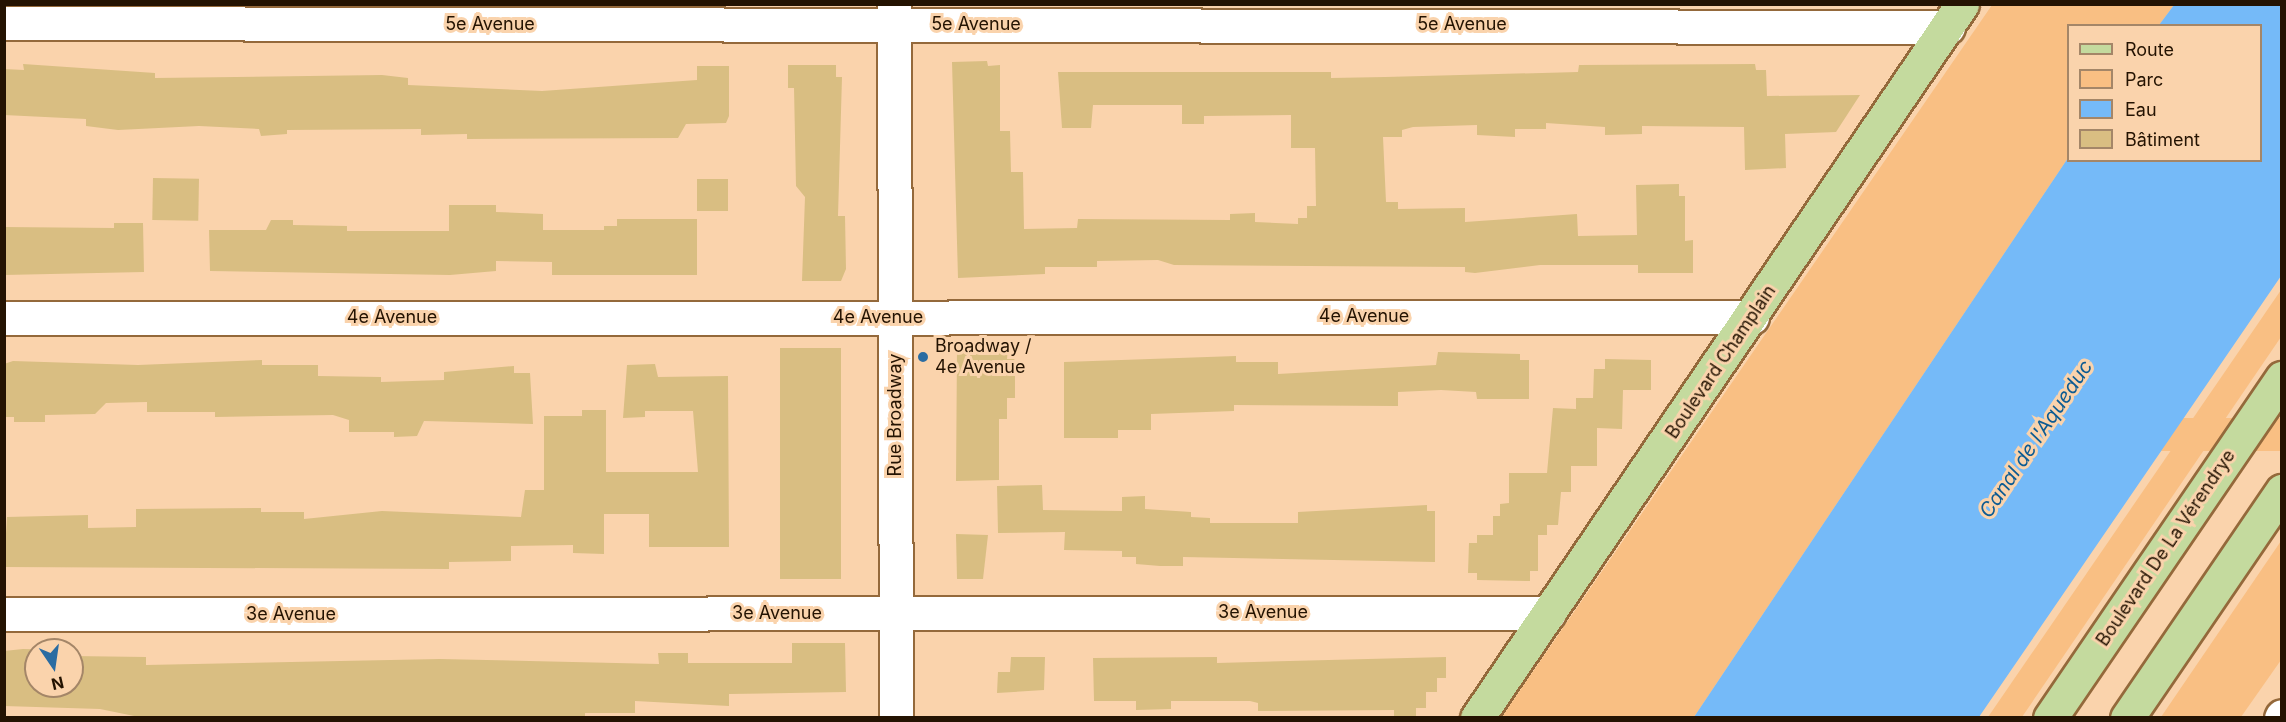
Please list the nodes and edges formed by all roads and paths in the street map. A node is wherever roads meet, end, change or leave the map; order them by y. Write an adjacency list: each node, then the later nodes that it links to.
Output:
1 (894, 15): 2 (street, 5e Avenue); 3 (street, 5e Avenue); 4 (street, Rue Broadway)
2 (1955, 16): 5 (main road, Boulevard Champlain)
3 (4, 24)
4 (895, 317): 5 (street, 4e Avenue); 6 (street, 4e Avenue); 9 (street, Rue Broadway)
5 (1752, 317): 10 (main road, Boulevard Champlain)
6 (4, 318)
7 (2282, 378): 14 (main road, Boulevard De La Vérendrye)
8 (2282, 491): 15 (main road)
9 (896, 612): 10 (street, 3e Avenue); 11 (street, 3e Avenue); 12 (street, Rue Broadway)
10 (1549, 613): 13 (main road, Boulevard Champlain)
11 (4, 614)
12 (896, 717)
13 (1477, 717)
14 (2050, 717)
15 (2127, 717)

